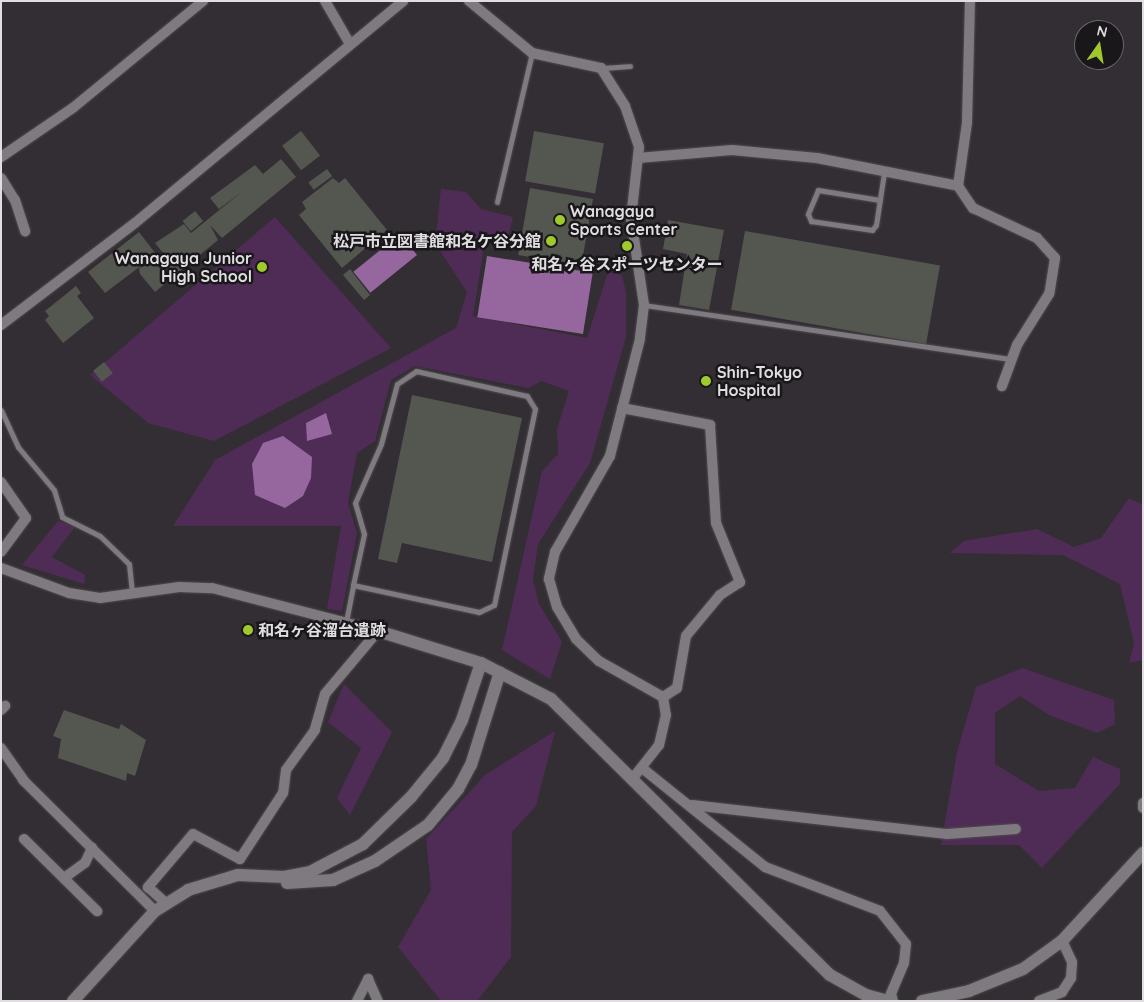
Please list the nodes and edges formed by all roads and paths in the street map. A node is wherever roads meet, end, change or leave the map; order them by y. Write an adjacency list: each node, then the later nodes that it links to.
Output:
1 (325, 1): 6 (street)
2 (403, 1): 6 (street)
3 (469, 1): 7 (street)
4 (970, 1): 14 (street)
5 (196, 3): 10 (street)
6 (350, 44): 19 (street)
7 (532, 53): 9 (street); 16 (lane)
8 (630, 66): 9 (lane)
9 (601, 68): 11 (street)
10 (1, 157)
11 (638, 158): 12 (street); 18 (street)
12 (884, 174): 14 (street); 15 (lane)
13 (1, 178): 17 (street)
14 (958, 186): 20 (street)
15 (880, 200): 15 (lane)
16 (497, 202)
17 (25, 231)
18 (644, 305): 20 (lane); 22 (street)
19 (1, 325)
20 (1011, 359): 21 (street)
21 (1002, 386)
22 (622, 408): 33 (street); 33 (street)
23 (1, 410): 28 (lane)
24 (1, 482): 25 (street)
25 (1, 552)
26 (1, 568): 28 (street)
27 (353, 585): 27 (lane); 29 (lane)
28 (132, 594): 29 (street)
29 (346, 622): 30 (street)
30 (378, 631): 31 (street); 45 (street)
31 (481, 663): 32 (street); 44 (street)
32 (500, 672): 35 (street); 44 (street)
33 (663, 697): 35 (street)
34 (1, 748): 41 (street)
35 (637, 773): 37 (street); 52 (street)
36 (1143, 803): 38 (street)
37 (692, 805): 39 (street); 53 (street)
38 (1143, 808)
39 (1016, 830)
40 (24, 839): 43 (street)
41 (92, 848): 43 (street); 47 (street)
42 (1143, 853): 48 (street)
43 (64, 878): 46 (street)
44 (209, 882): 45 (street)
45 (166, 902): 47 (street)
46 (97, 911)
47 (155, 911): 49 (street)
48 (1062, 941): 54 (street); 55 (street)
49 (73, 1001)
50 (357, 1001): 51 (street)
51 (378, 1001)
52 (889, 1001)
53 (893, 1001)
54 (922, 1001)
55 (1039, 1001)

